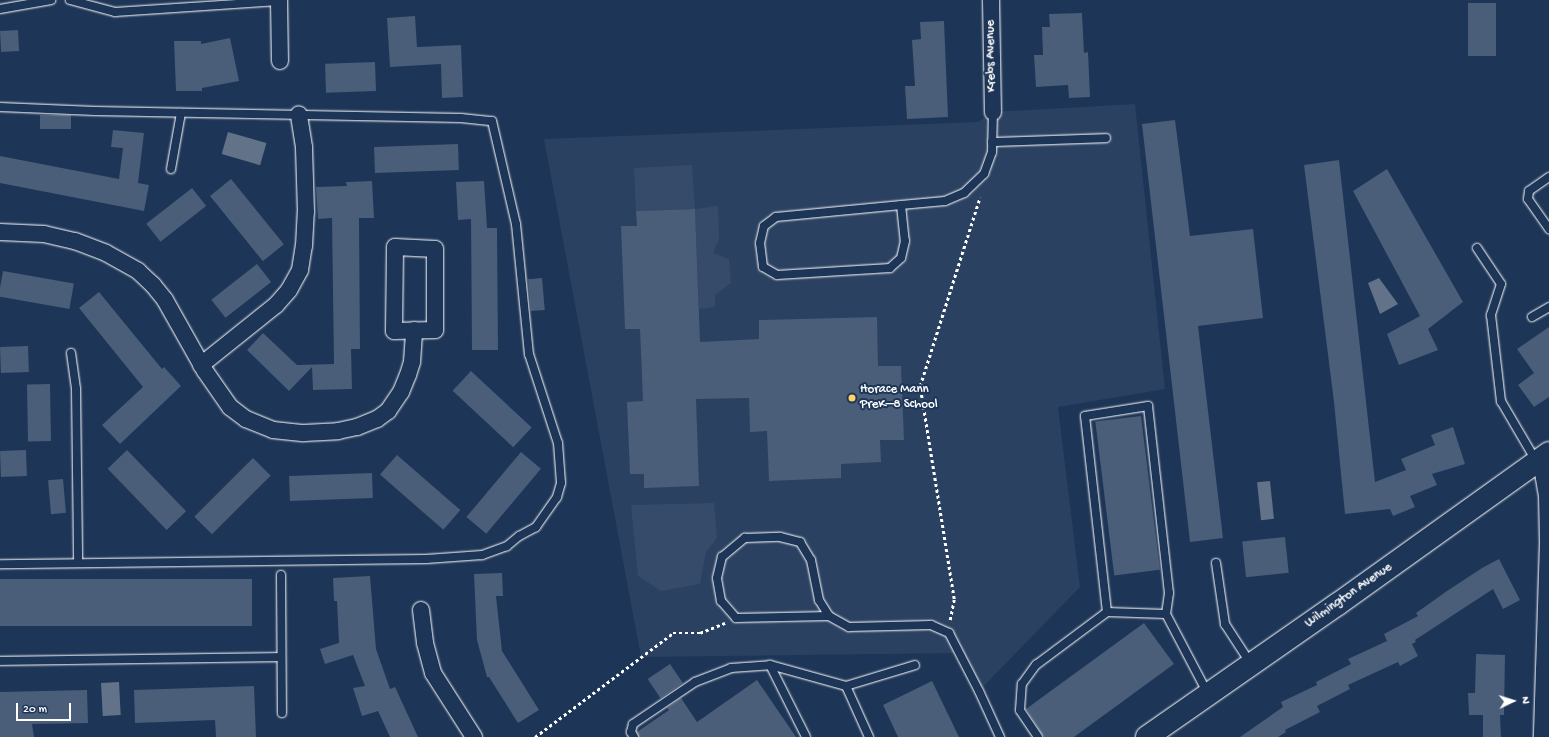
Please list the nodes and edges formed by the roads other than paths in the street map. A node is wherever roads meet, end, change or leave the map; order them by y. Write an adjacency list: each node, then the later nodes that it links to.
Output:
1 (51, 0): 5 (lane)
2 (70, 0): 4 (lane)
3 (991, 0): 9 (street, Krebs Avenue)
4 (279, 1): 6 (street)
5 (0, 9)
6 (280, 61)
7 (0, 107): 8 (lane)
8 (181, 112): 10 (lane); 13 (lane)
9 (992, 112): 12 (lane)
10 (299, 114): 23 (street); 26 (lane)
11 (1106, 138): 12 (lane)
12 (992, 142): 15 (lane)
13 (171, 169)
14 (1549, 177): 16 (lane)
15 (901, 205): 15 (lane)
16 (1549, 229)
17 (0, 232): 23 (street)
18 (1477, 248): 24 (lane)
19 (1549, 307): 20 (lane)
20 (1532, 317)
21 (414, 330): 21 (street); 23 (street)
22 (71, 353): 26 (lane)
23 (201, 365)
24 (1543, 457): 25 (street); 37 (main road, Wilmington Avenue)
25 (1549, 542): 30 (street)
26 (78, 562): 28 (lane)
27 (1216, 563): 37 (lane)
28 (0, 564)
29 (282, 575): 35 (lane)
30 (1547, 597): 42 (street)
31 (421, 610): 44 (street)
32 (1107, 612): 33 (lane); 33 (lane); 49 (lane)
33 (1166, 614): 41 (lane)
34 (829, 616): 34 (lane); 48 (lane)
35 (281, 657): 36 (lane); 43 (lane)
36 (0, 661)
37 (1252, 664): 41 (main road, Wilmington Avenue)
38 (770, 665): 40 (lane); 45 (lane); 46 (lane)
39 (915, 665): 40 (lane)
40 (846, 686): 47 (lane)
41 (1208, 694): 50 (main road, Wilmington Avenue)
42 (1546, 712): 51 (street)
43 (282, 713)
44 (474, 737)
45 (634, 737)
46 (806, 737)
47 (869, 737)
48 (1000, 737)
49 (1038, 737)
50 (1147, 737)
51 (1542, 737)

